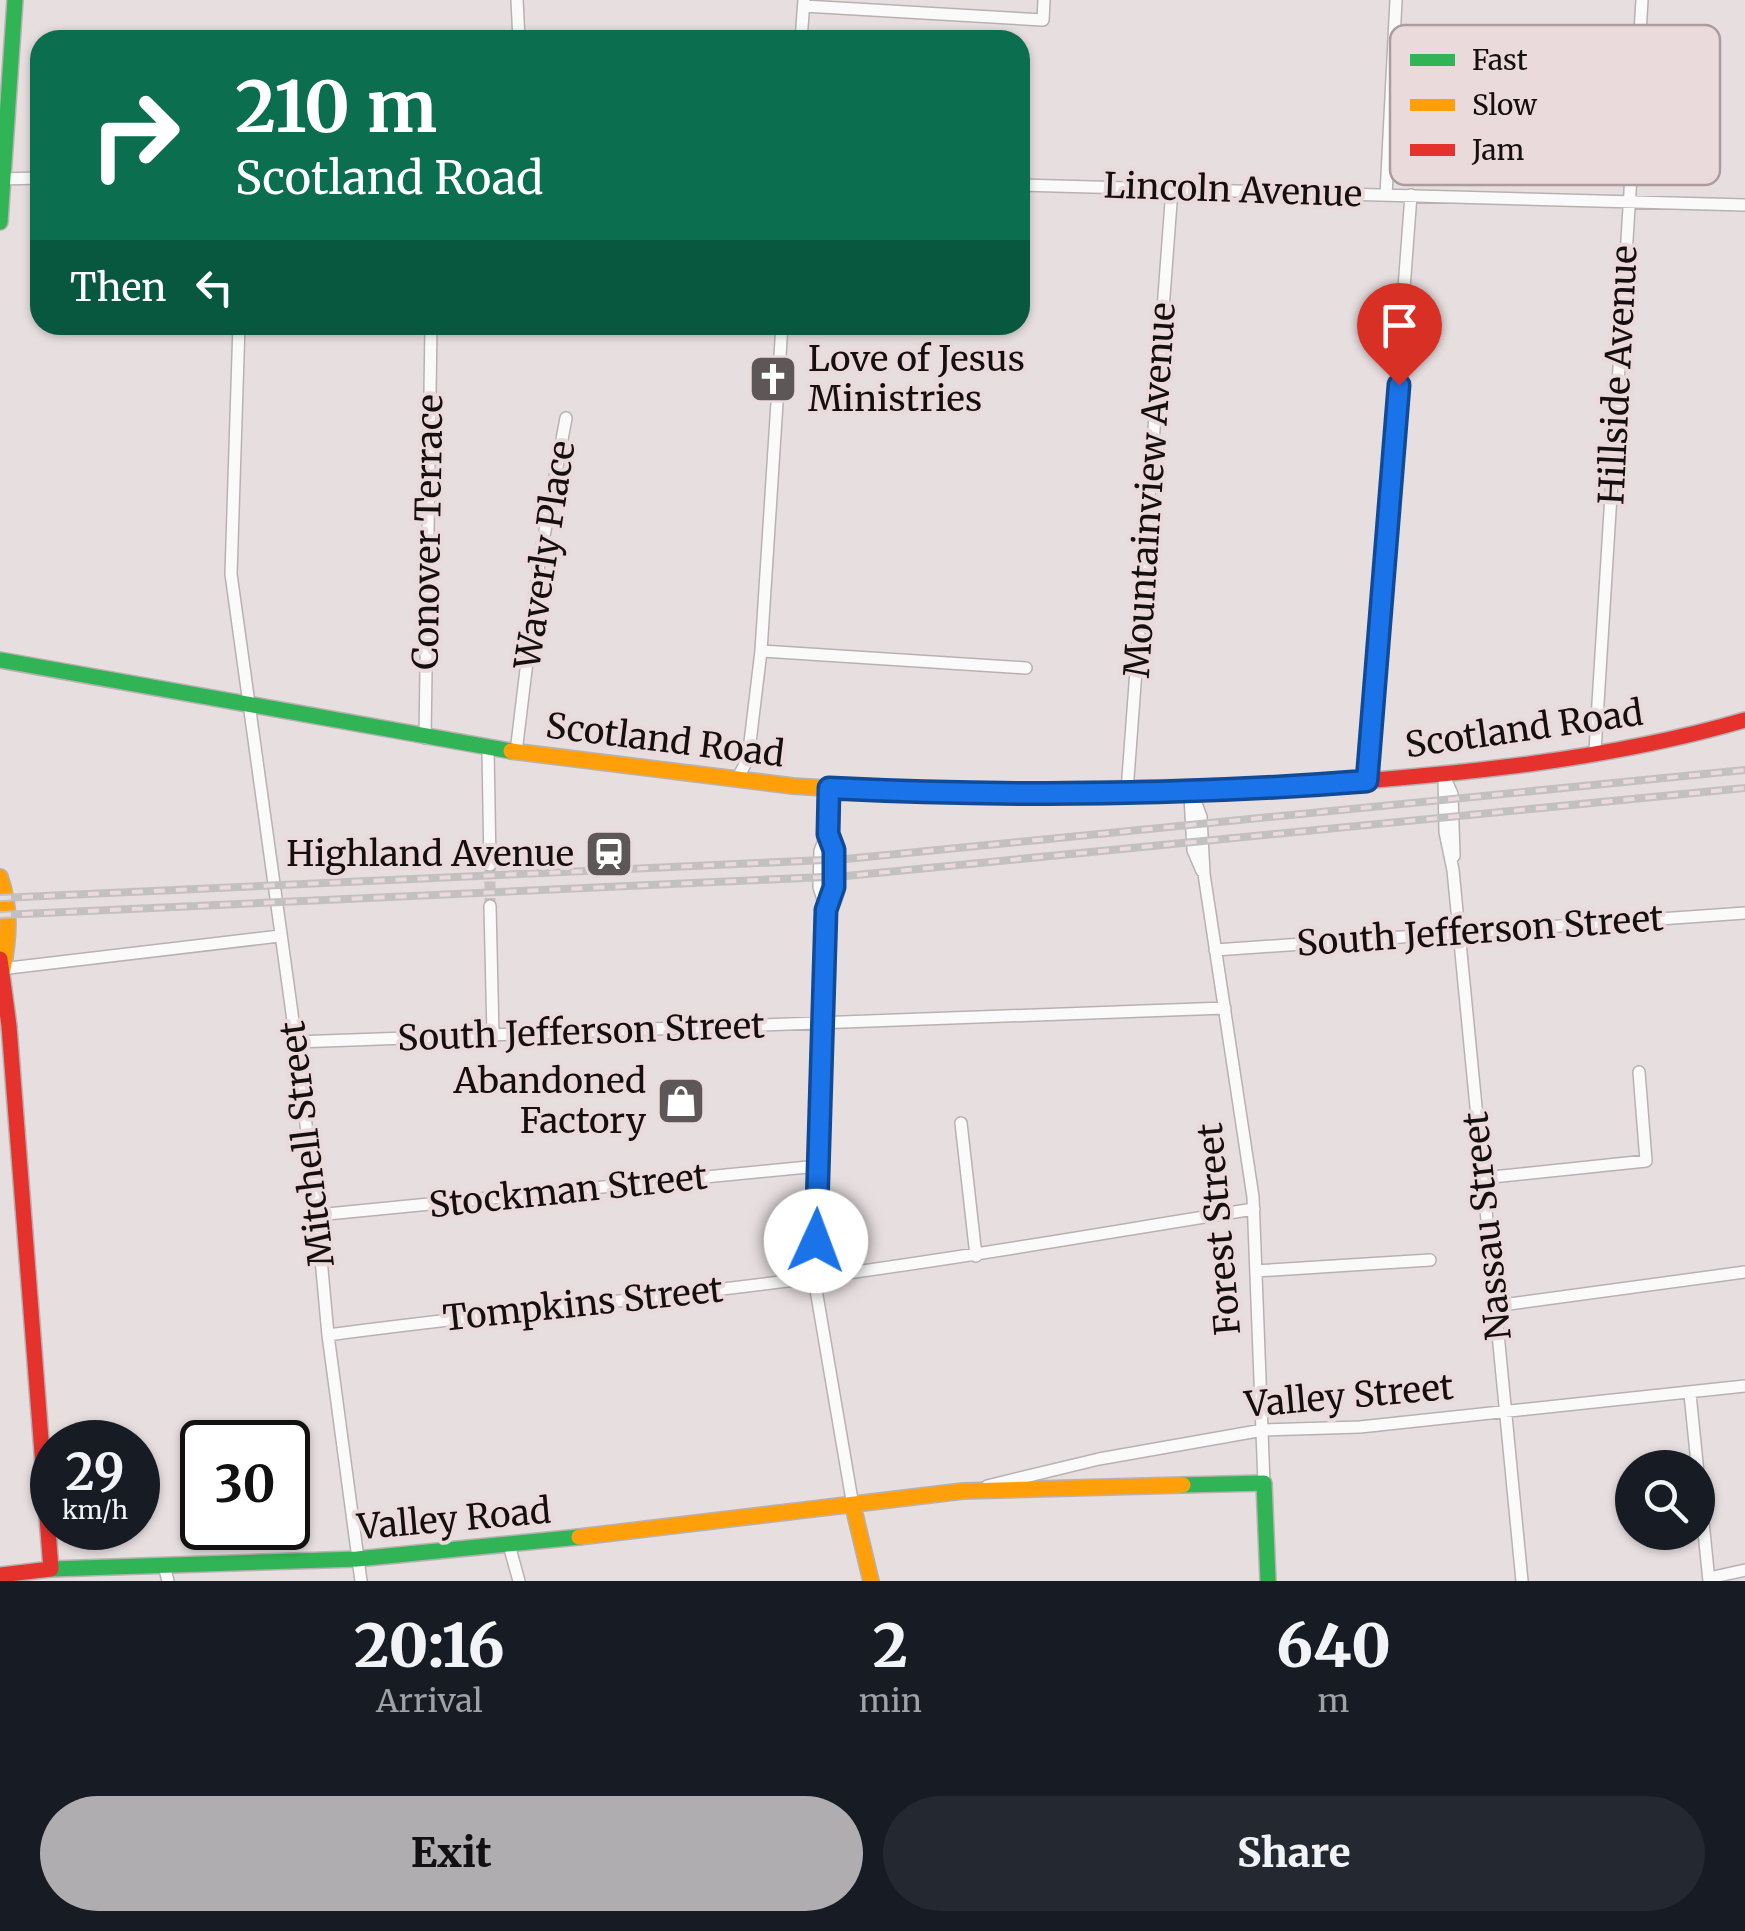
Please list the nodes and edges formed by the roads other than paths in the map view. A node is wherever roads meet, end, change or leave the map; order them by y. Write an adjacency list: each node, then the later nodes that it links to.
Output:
1 (15, 0): 14 (main road)
2 (516, 0): 10 (street)
3 (1044, 0): 7 (street)
4 (1396, 0): 8 (street)
5 (1642, 0): 9 (street, Hillside Avenue)
6 (804, 3): 7 (street); 11 (street)
7 (900, 6)
8 (1395, 25)
9 (1640, 25)
10 (518, 30)
11 (803, 30)
12 (1390, 117): 18 (street)
13 (30, 178): 14 (street)
14 (1, 179): 22 (main road)
15 (1030, 184): 17 (street, Lincoln Avenue)
16 (1629, 185): 20 (street, Hillside Avenue)
17 (1172, 189): 18 (street, Lincoln Avenue); 41 (street, Mountainview Avenue)
18 (1386, 195): 19 (street, Lincoln Avenue)
19 (1411, 196): 20 (street, Lincoln Avenue); 38 (street)
20 (1628, 202): 21 (street, Lincoln Avenue); 34 (street, Hillside Avenue)
21 (1745, 204)
22 (0, 222)
23 (240, 335): 30 (street, Mitchell Street)
24 (430, 335): 32 (street, Conover Terrace)
25 (781, 335): 27 (street)
26 (566, 418): 35 (street, Waverly Place)
27 (760, 651): 29 (street); 37 (street)
28 (0, 660): 30 (main road, Scotland Road)
29 (1026, 668)
30 (249, 706): 32 (main road, Scotland Road); 47 (street, Mitchell Street)
31 (1745, 720): 34 (main road, Scotland Road)
32 (425, 738): 33 (main road, Scotland Road)
33 (488, 749): 35 (main road, Scotland Road); 42 (street)
34 (1595, 751): 36 (main road, Scotland Road)
35 (516, 752): 37 (main road, Scotland Road)
36 (1444, 776): 38 (main road, Scotland Road); 46 (street, Nassau Street)
37 (737, 780): 39 (main road, Scotland Road)
38 (1367, 781): 40 (main road, Scotland Road)
39 (829, 788): 41 (main road, Scotland Road); 51 (street)
40 (1191, 790): 41 (main road, Scotland Road); 48 (street, Forest Street)
41 (1127, 791)
42 (490, 865)
43 (0, 877): 49 (main road)
44 (490, 906): 52 (street)
45 (1745, 913): 46 (street, South Jefferson Street)
46 (1458, 933): 48 (street, South Jefferson Street); 57 (street, Nassau Street)
47 (280, 936): 49 (street); 53 (street, Mitchell Street)
48 (1215, 950): 50 (street, Forest Street)
49 (1, 966): 76 (main road)
50 (1225, 1008): 51 (street, South Jefferson Street); 58 (street, Forest Street)
51 (822, 1023): 52 (street, South Jefferson Street); 56 (street)
52 (492, 1035): 53 (street, South Jefferson Street)
53 (296, 1042): 59 (street, Mitchell Street)
54 (1639, 1072): 57 (street)
55 (961, 1123): 60 (street)
56 (818, 1166): 59 (street, Stockman Street); 64 (street)
57 (1482, 1178): 65 (street, Nassau Street)
58 (1254, 1209): 60 (street, Tompkins Street); 62 (street, Forest Street)
59 (318, 1215): 66 (street, Mitchell Street)
60 (976, 1256): 64 (street, Tompkins Street)
61 (1430, 1260): 62 (street)
62 (1256, 1271): 70 (street, Forest Street)
63 (1745, 1272): 65 (street)
64 (814, 1278): 66 (street, Tompkins Street); 73 (street)
65 (1495, 1306): 69 (street, Nassau Street)
66 (328, 1335): 75 (street, Mitchell Street)
67 (1745, 1386): 68 (street, Valley Street)
68 (1690, 1394): 69 (street, Valley Street); 80 (street)
69 (1505, 1412): 70 (street, Valley Street); 85 (street, Nassau Street)
70 (1263, 1430): 71 (street, Forest Street); 72 (street, Valley Street)
71 (1264, 1482): 72 (main road, Valley Street); 84 (main road, Forest Street)
72 (963, 1491): 73 (main road, Valley Street)
73 (853, 1506): 74 (main road, Valley Road); 83 (main road)
74 (509, 1545): 75 (main road, Valley Road); 82 (street)
75 (357, 1559): 78 (main road, Valley Road); 81 (street, Mitchell Street)
76 (52, 1569): 78 (main road, Valley Road); 79 (main road, Valley Road)
77 (1745, 1570): 80 (street)
78 (166, 1574)
79 (0, 1576)
80 (1709, 1580)
81 (361, 1581)
82 (520, 1581)
83 (871, 1581)
84 (1268, 1581)
85 (1522, 1581)

